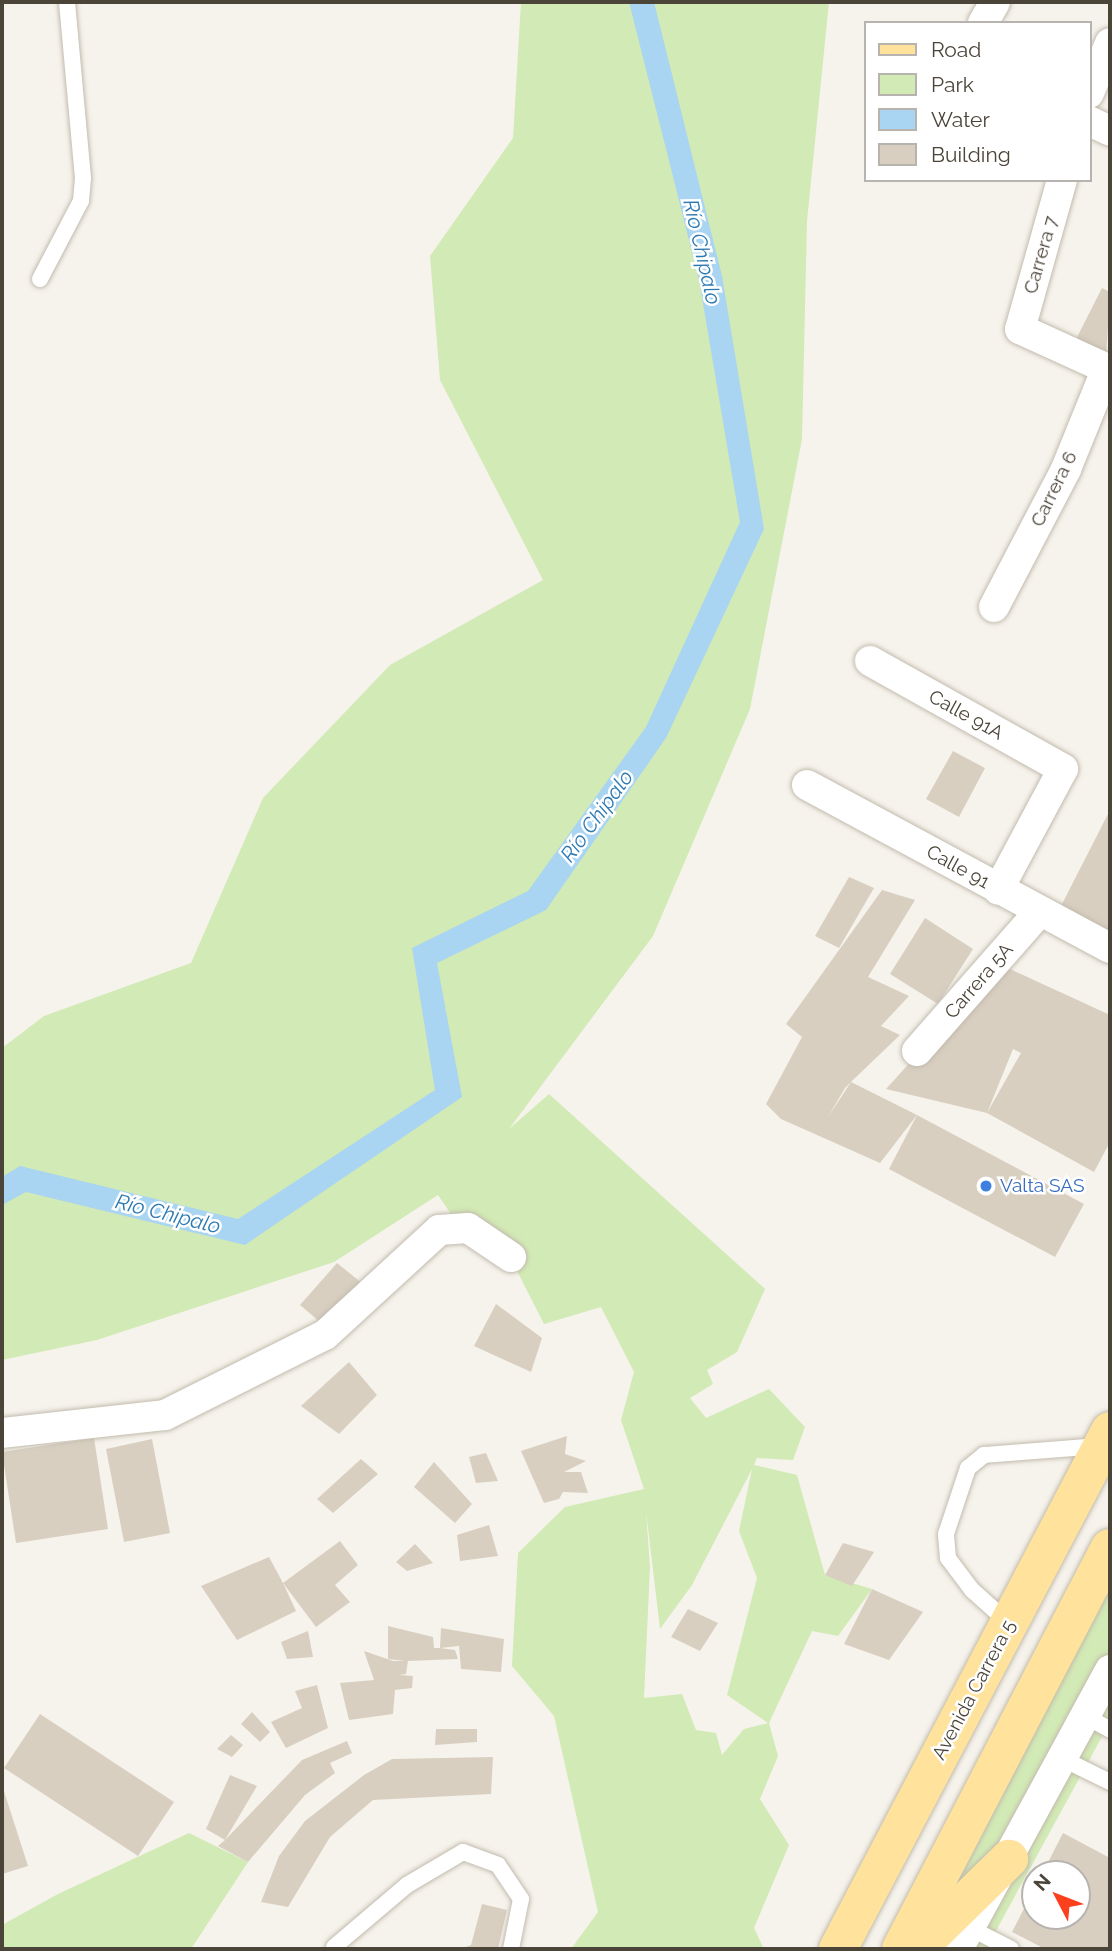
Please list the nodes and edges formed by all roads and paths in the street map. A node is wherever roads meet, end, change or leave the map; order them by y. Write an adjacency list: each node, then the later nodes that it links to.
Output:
1 (67, 2): 9 (lane)
2 (995, 2): 3 (street)
3 (984, 21)
4 (1110, 43): 5 (street)
5 (1091, 88)
6 (1091, 122): 7 (street)
7 (1110, 131)
8 (1061, 182): 10 (street, Carrera 7)
9 (40, 279)
10 (1109, 369): 11 (street, Carrera 6)
11 (994, 607)
12 (870, 661): 14 (street, Calle 91A)
13 (807, 785): 14 (street, Calle 91)
14 (998, 890): 15 (street, Calle 91)
15 (1040, 911): 16 (street, Calle 91); 17 (street, Carrera 5A)
16 (1110, 948)
17 (917, 1051)
18 (511, 1257): 19 (street)
19 (2, 1433)
20 (1108, 1442): 22 (main road, Avenida Carrera 5); 22 (lane)
21 (1110, 1548): 32 (main road)
22 (1010, 1624): 31 (main road, Avenida Carrera 5)
23 (1110, 1670): 24 (street)
24 (1098, 1723): 25 (street)
25 (1063, 1759): 26 (lane); 27 (street)
26 (1110, 1782)
27 (1009, 1858): 28 (street); 33 (main road)
28 (964, 1938): 34 (lane)
29 (334, 1947): 30 (lane)
30 (511, 1949)
31 (838, 1949)
32 (901, 1949)
33 (917, 1949)
34 (1011, 1949)

